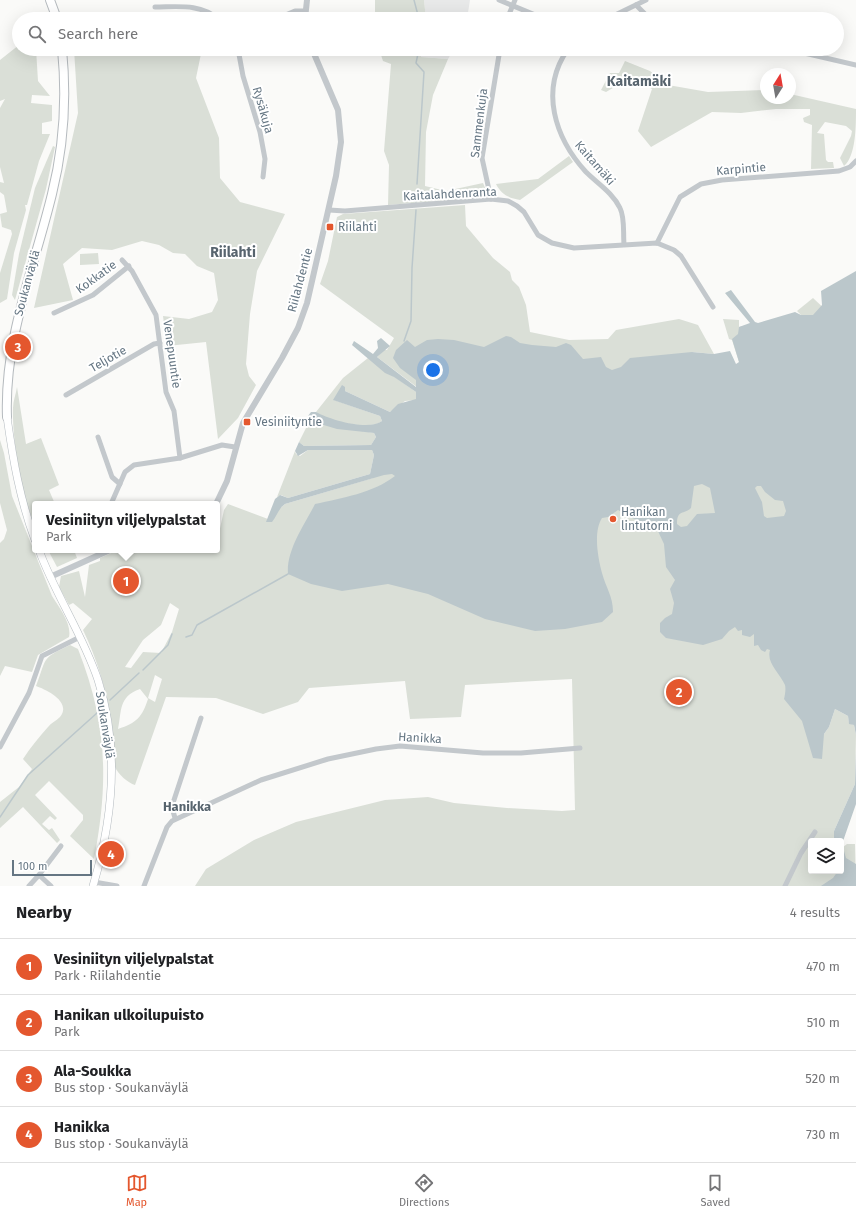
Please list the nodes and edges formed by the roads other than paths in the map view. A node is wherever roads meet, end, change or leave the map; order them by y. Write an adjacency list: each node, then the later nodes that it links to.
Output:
1 (50, 0): 11 (main road)
2 (55, 0): 12 (main road)
3 (307, 0): 10 (street)
4 (499, 0): 7 (street)
5 (515, 0): 7 (street)
6 (646, 0): 8 (street)
7 (512, 5): 15 (street); 16 (street)
8 (636, 5): 17 (street); 18 (street)
9 (155, 7): 13 (street)
10 (305, 11): 14 (street)
11 (55, 12)
12 (57, 12)
13 (207, 12)
14 (291, 12)
15 (510, 12)
16 (528, 12)
17 (622, 12)
18 (643, 12)
19 (62, 56): 38 (main road, Soukanväylä)
20 (239, 56): 27 (street, Rysäkuja)
21 (315, 56): 29 (street, Riilahdentie)
22 (499, 56): 28 (street, Sammenkuja)
23 (565, 56): 31 (street, Kaitamäki)
24 (817, 56): 25 (street)
25 (856, 65)
26 (856, 161): 30 (street, Karpintie)
27 (263, 177)
28 (491, 199): 29 (street, Kaitalahdenranta); 31 (street, Kaitalahdenranta)
29 (329, 210): 40 (street, Riilahdentie)
30 (658, 243): 31 (street, Kaitalahdenranta); 34 (street, Kaitalahdenranta)
31 (624, 244)
32 (122, 260): 33 (street, Venepuuntie)
33 (129, 266): 35 (street, Kokkatie); 36 (street, Venepuuntie)
34 (713, 307)
35 (54, 313)
36 (160, 343): 37 (street, Teljotie); 41 (street, Venepuuntie)
37 (66, 395)
38 (4, 418): 45 (main road, Soukanväylä)
39 (98, 437): 42 (street)
40 (235, 447): 41 (street); 44 (street, Riilahdentie)
41 (180, 458): 42 (street)
42 (120, 484): 43 (street)
43 (112, 501)
44 (218, 501)
45 (32, 532)
46 (40, 553): 48 (main road, Soukanväylä)
47 (103, 553): 48 (street)
48 (50, 577): 49 (main road, Soukanväylä)
49 (80, 637): 51 (street); 57 (main road, Soukanväylä)
50 (201, 718): 53 (street)
51 (0, 747)
52 (580, 748): 53 (street, Hanikka)
53 (175, 818): 61 (street)
54 (815, 832): 62 (street)
55 (61, 846): 56 (street)
56 (39, 874): 58 (street); 59 (street)
57 (93, 884): 60 (street)
58 (29, 886)
59 (51, 886)
60 (117, 886)
61 (144, 886)
62 (785, 886)

